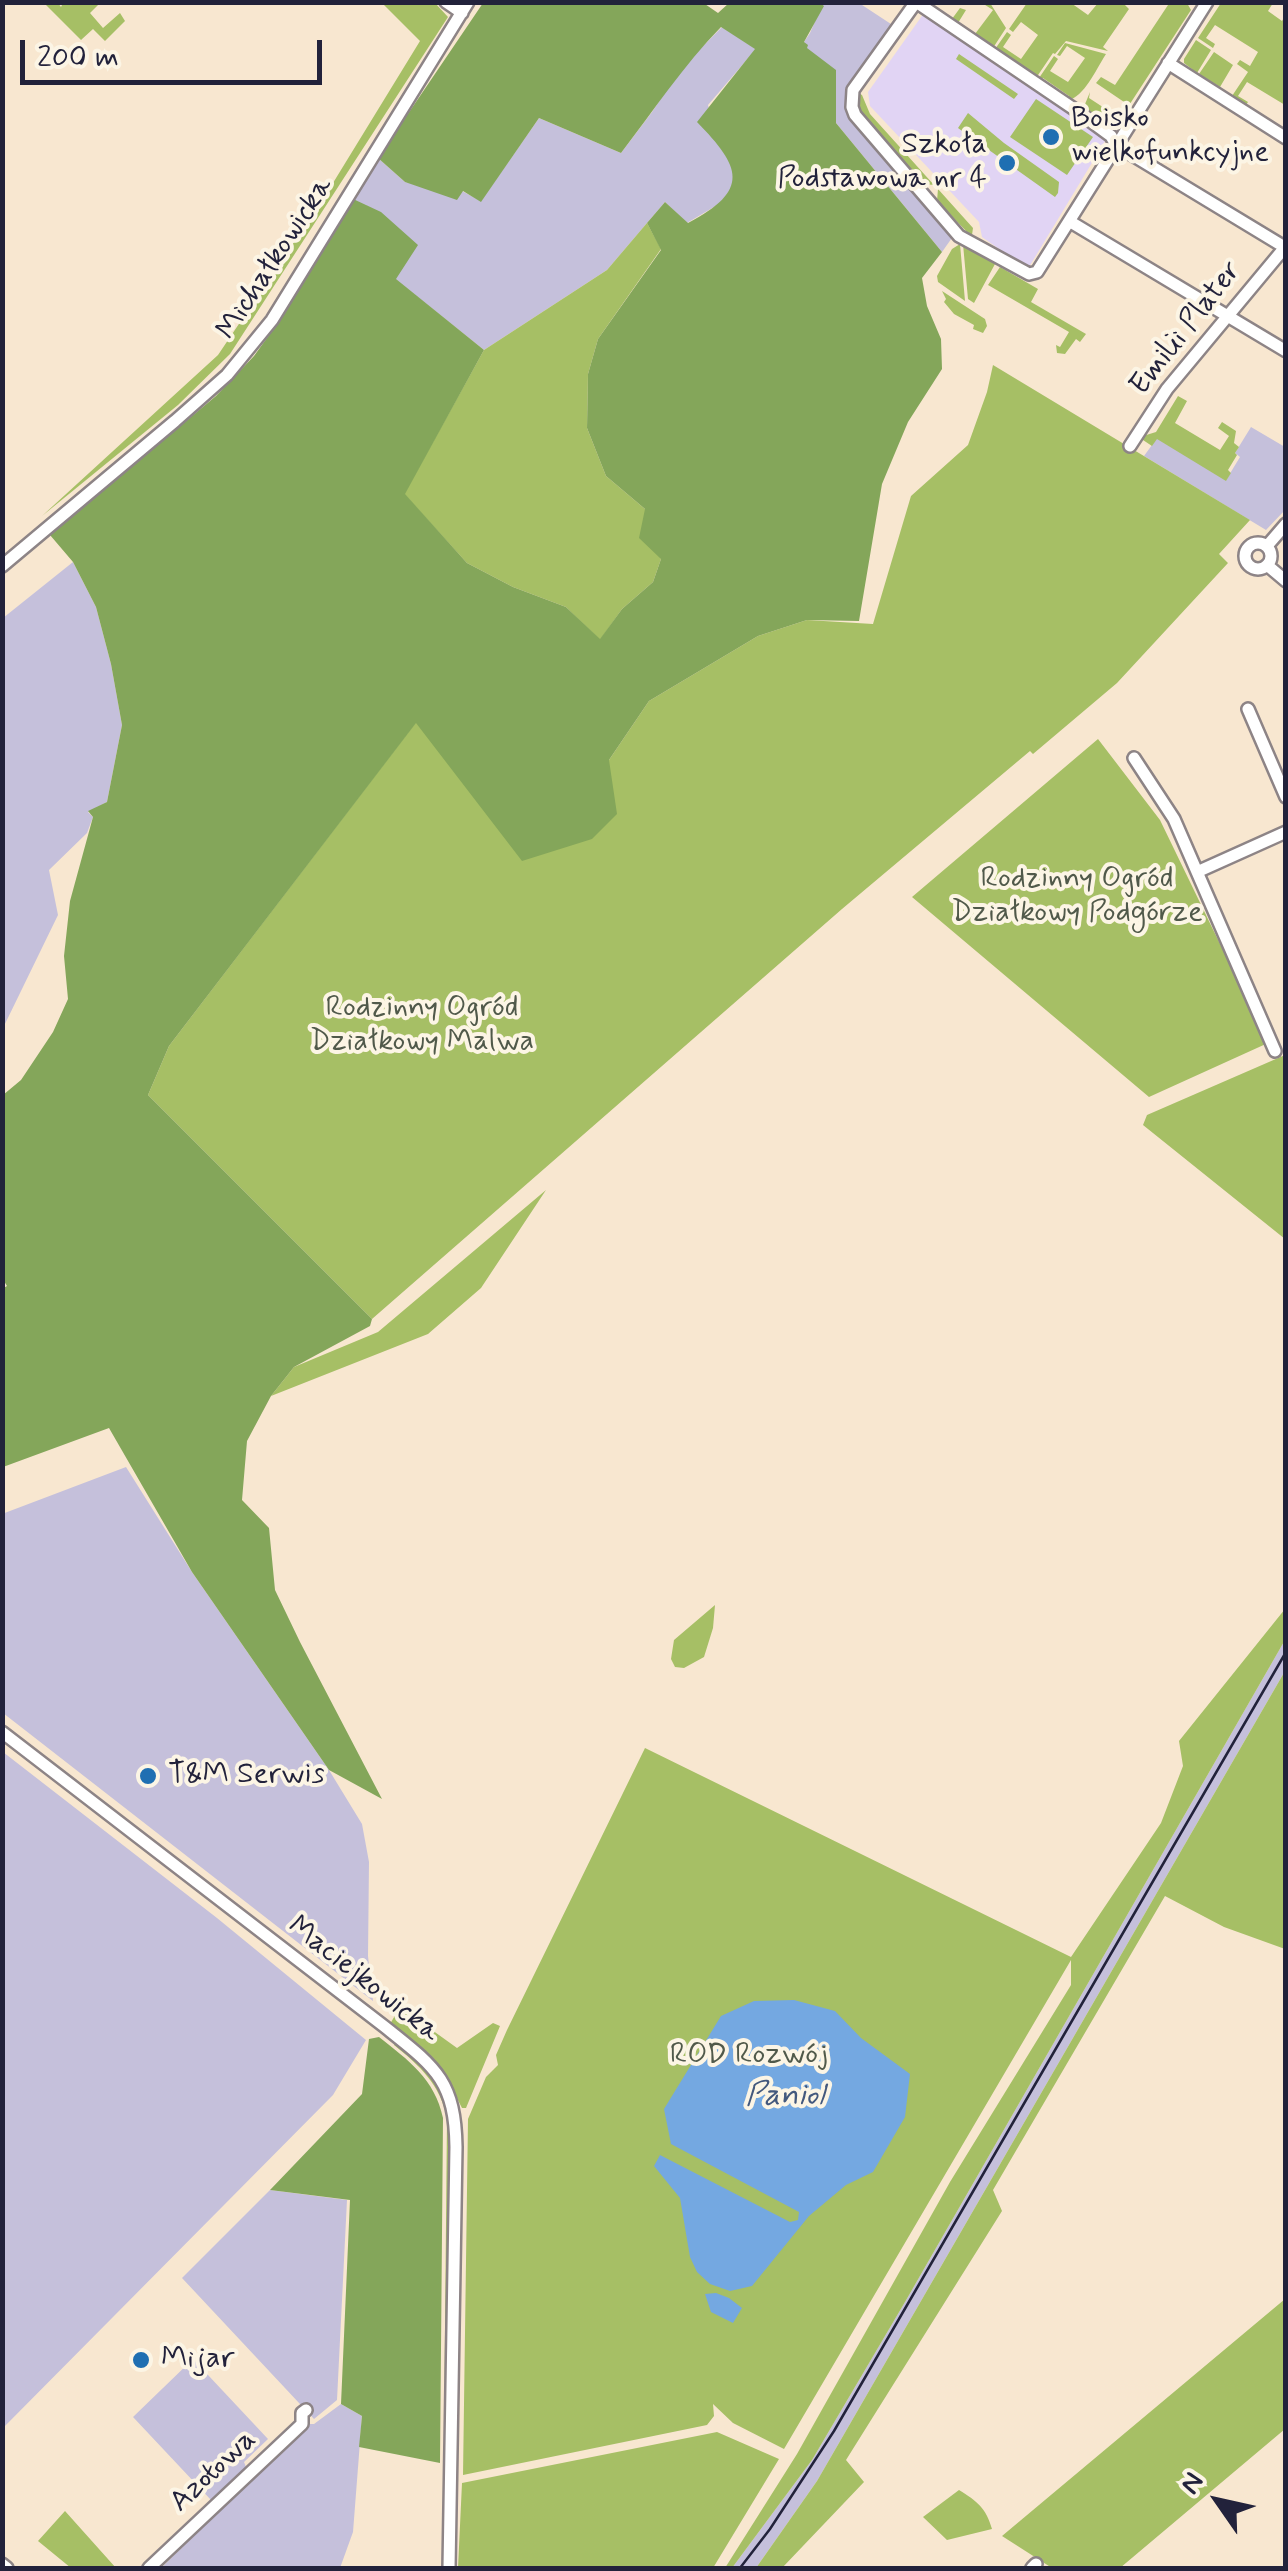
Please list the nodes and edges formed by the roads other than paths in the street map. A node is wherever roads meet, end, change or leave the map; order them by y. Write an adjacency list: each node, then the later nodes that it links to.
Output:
1 (446, 2): 4 (street)
2 (916, 2): 7 (street); 8 (street)
3 (1206, 2): 5 (street)
4 (462, 12): 16 (street, Michałkowicka)
5 (1168, 63): 6 (street); 7 (street)
6 (1286, 138)
7 (1116, 145): 8 (street); 9 (street)
8 (1069, 221): 10 (street)
9 (1285, 247): 10 (street, Emilii Plater)
10 (1227, 315): 11 (street); 12 (street, Emilii Plater)
11 (1286, 351)
12 (1130, 446)
13 (1286, 524): 14 (street)
14 (1267, 546): 15 (street); 15 (street)
15 (1267, 565): 17 (street)
16 (2, 566)
17 (1286, 581)
18 (1248, 709): 20 (street)
19 (1134, 758): 22 (street)
20 (1286, 797)
21 (1286, 832): 22 (street)
22 (1197, 872): 23 (street)
23 (1275, 1050)
24 (2, 1732): 27 (street, Maciejkowicka)
25 (306, 2410): 26 (street, Azotowa)
26 (149, 2568)
27 (449, 2568)

